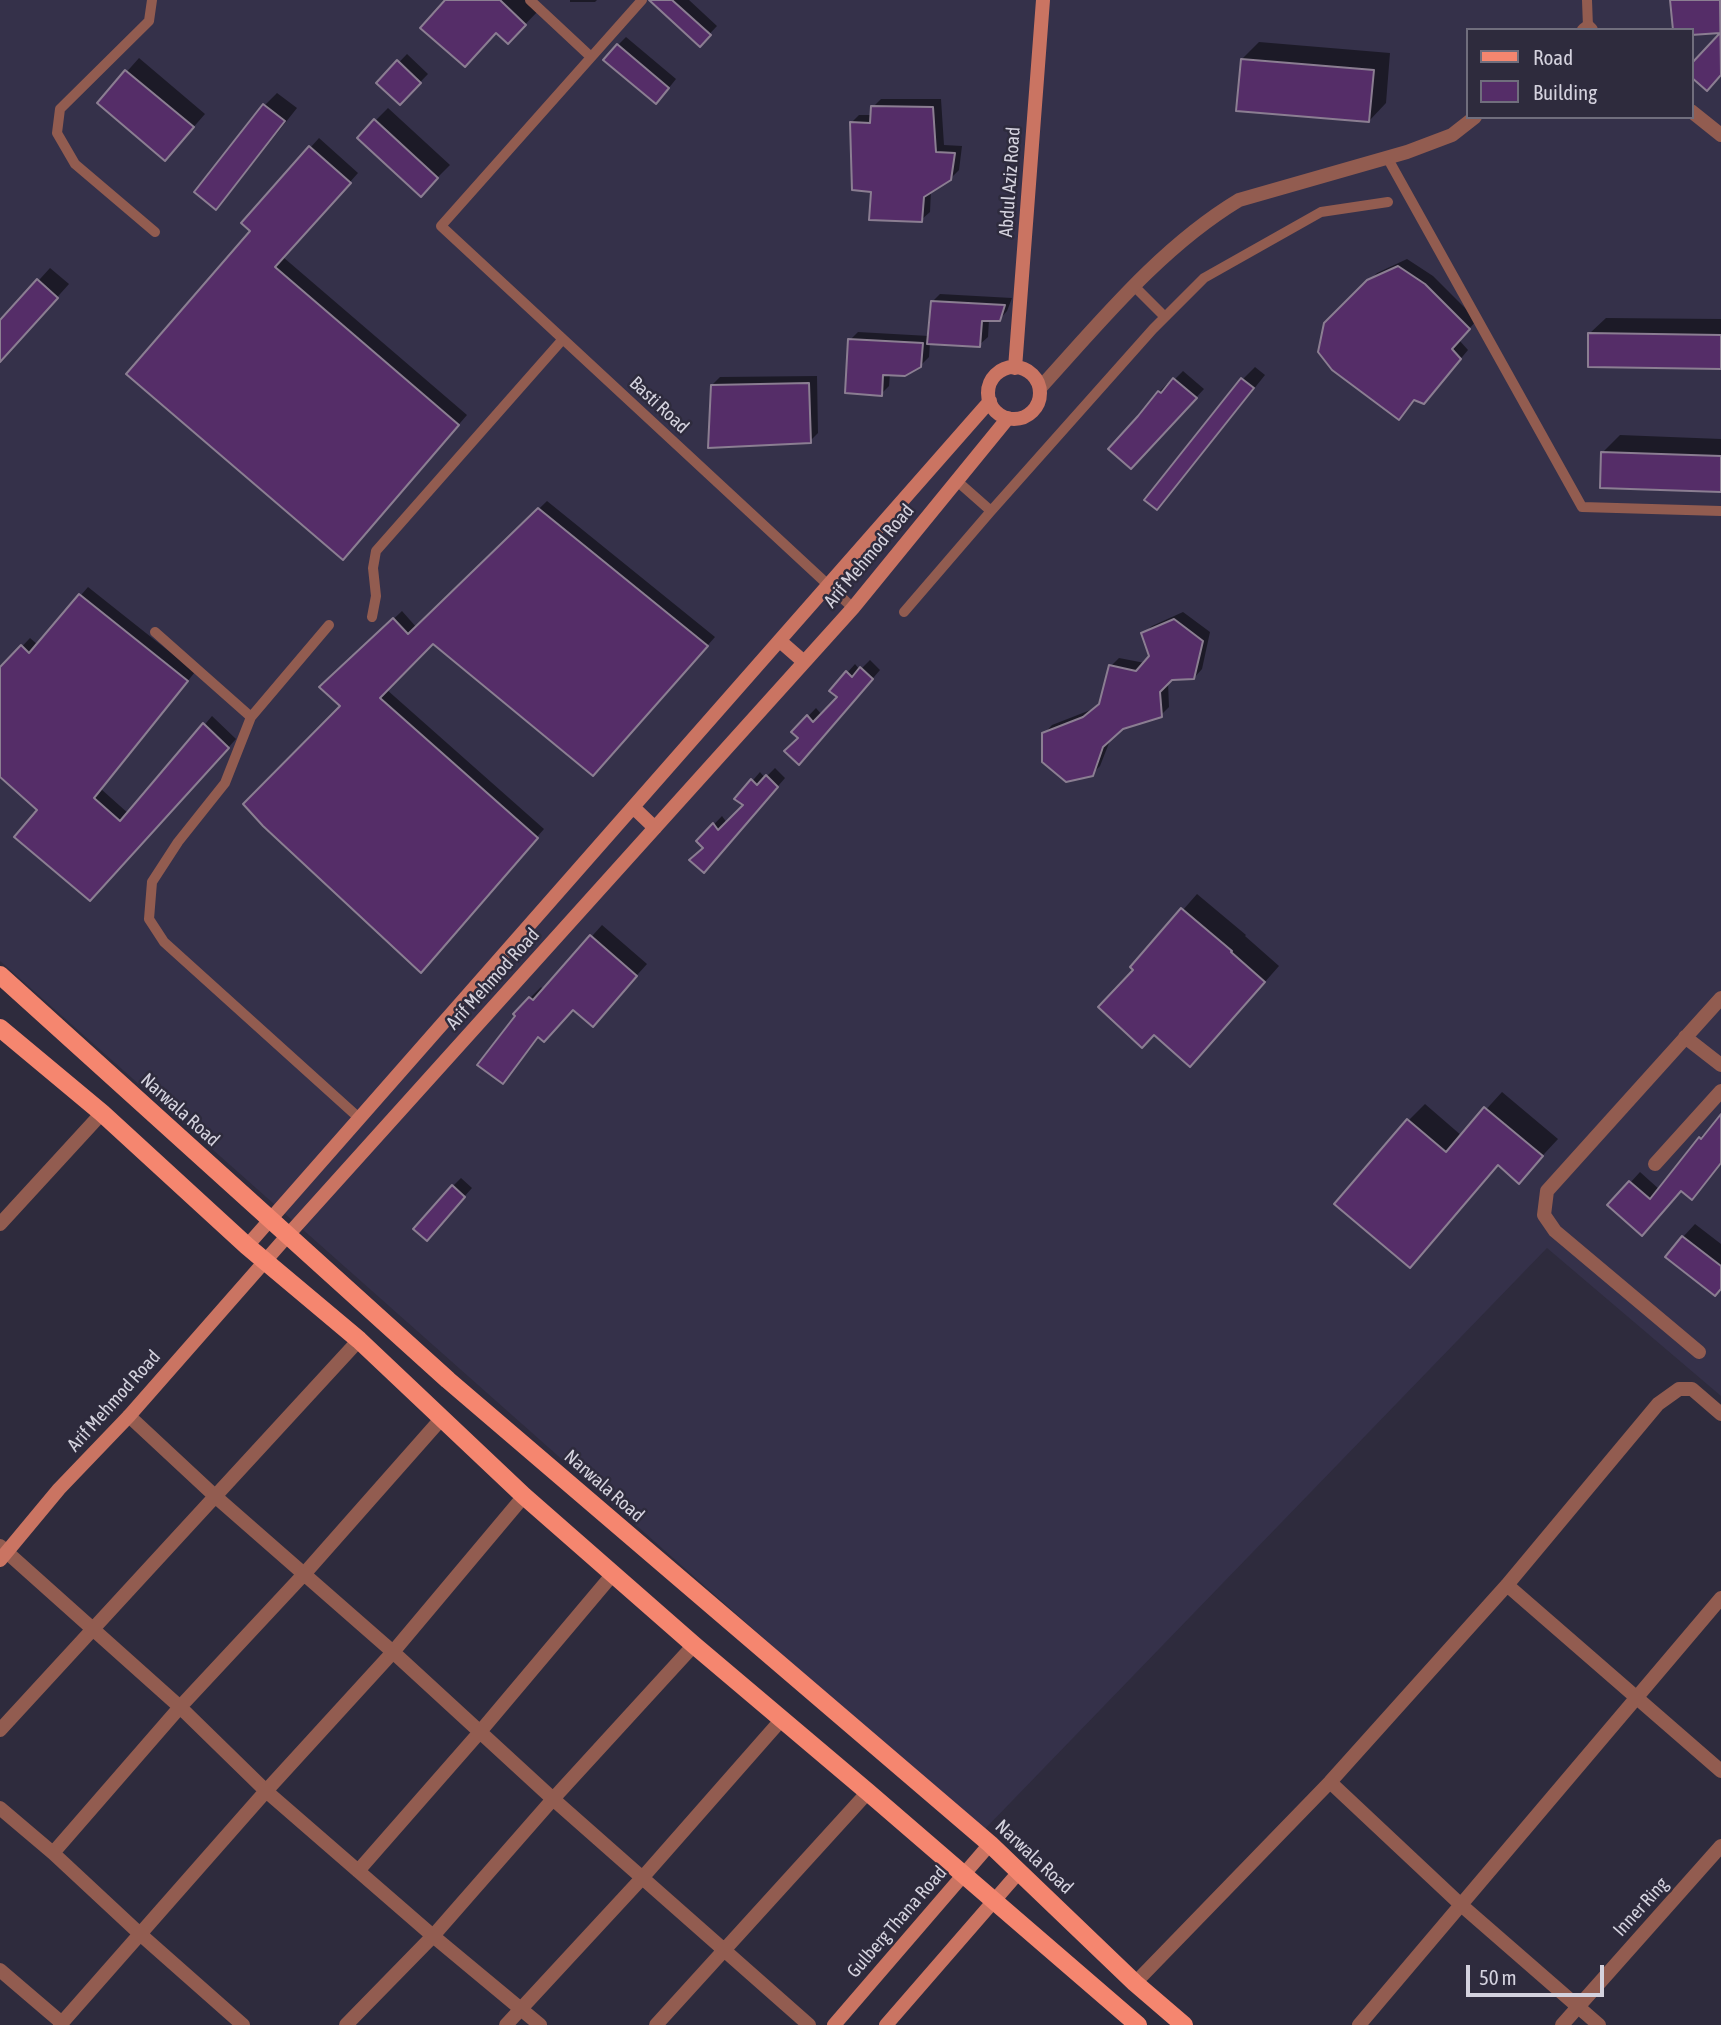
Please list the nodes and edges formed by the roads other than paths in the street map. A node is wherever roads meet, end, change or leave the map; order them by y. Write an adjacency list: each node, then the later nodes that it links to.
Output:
1 (152, 0): 13 (lane)
2 (530, 0): 7 (lane)
3 (642, 0): 7 (lane)
4 (1043, 0): 17 (street, Abdul Aziz Road)
5 (1587, 0): 6 (lane)
6 (1588, 28)
7 (591, 57): 16 (lane, Basti Road)
8 (1693, 113): 10 (street)
9 (1472, 119): 11 (street)
10 (1721, 135)
11 (1388, 159): 14 (street); 22 (lane)
12 (1388, 202): 15 (lane)
13 (155, 232)
14 (1134, 286): 15 (lane); 18 (street)
15 (1165, 317): 23 (lane)
16 (563, 340): 24 (lane, Basti Road); 27 (lane)
17 (1015, 368): 18 (street); 19 (street)
18 (1040, 388): 20 (street)
19 (990, 401): 20 (street); 24 (street)
20 (1008, 418): 21 (street, Arif Mehmod Road)
21 (957, 481): 23 (lane); 25 (street, Arif Mehmod Road)
22 (1721, 510)
23 (990, 511): 26 (lane)
24 (828, 586): 25 (lane, Basti Road); 30 (street)
25 (852, 608): 31 (street, Arif Mehmod Road)
26 (904, 612)
27 (372, 617)
28 (329, 625): 32 (lane)
29 (155, 632): 32 (lane)
30 (780, 641): 31 (street); 33 (street)
31 (804, 662): 34 (street, Arif Mehmod Road)
32 (251, 717): 44 (lane)
33 (633, 807): 34 (street); 38 (street)
34 (655, 828): 40 (street, Arif Mehmod Road)
35 (0, 975): 46 (main road, Narwala Road)
36 (1721, 998): 39 (street)
37 (0, 1028): 43 (main road)
38 (432, 1035): 40 (street); 44 (street)
39 (1685, 1037): 41 (street); 52 (street)
40 (452, 1053): 48 (street, Arif Mehmod Road)
41 (1721, 1066)
42 (1721, 1091): 45 (street)
43 (102, 1112): 47 (street); 49 (main road)
44 (359, 1118): 46 (street)
45 (1655, 1164)
46 (270, 1219): 48 (main road, Narwala Road); 49 (street)
47 (0, 1224)
48 (288, 1235): 50 (street, Arif Mehmod Road); 77 (main road, Narwala Road)
49 (247, 1246): 50 (main road)
50 (265, 1261): 51 (main road); 54 (street, Arif Mehmod Road)
51 (359, 1340): 55 (main road); 57 (street)
52 (1699, 1352)
53 (1721, 1415): 61 (street)
54 (129, 1416): 57 (street); 58 (street, Arif Mehmod Road)
55 (442, 1418): 56 (main road); 59 (street)
56 (524, 1496): 60 (main road); 65 (street)
57 (216, 1497): 59 (street); 63 (street)
58 (2, 1553): 63 (street)
59 (304, 1573): 65 (street); 67 (street)
60 (614, 1574): 64 (main road); 70 (street)
61 (1507, 1585): 66 (street); 72 (street)
62 (1721, 1598): 66 (street)
63 (93, 1630): 67 (street); 69 (street)
64 (694, 1646): 68 (main road); 75 (street)
65 (393, 1652): 70 (street); 73 (street)
66 (1635, 1698): 71 (street); 85 (street)
67 (180, 1707): 73 (street); 79 (street)
68 (782, 1719): 74 (main road); 83 (street)
69 (0, 1731)
70 (479, 1733): 75 (street); 80 (street)
71 (1721, 1771)
72 (1330, 1782): 85 (street); 90 (street)
73 (266, 1791): 80 (street); 86 (street)
74 (868, 1792): 82 (main road); 88 (street)
75 (553, 1799): 83 (street); 87 (street)
76 (0, 1808): 79 (street)
77 (990, 1844): 81 (main road, Narwala Road); 82 (street, Gulberg Thana Road)
78 (1721, 1846): 91 (street, Inner Ring)
79 (53, 1853): 86 (street)
80 (358, 1871): 87 (street)
81 (1019, 1872): 84 (street); 90 (main road, Narwala Road)
82 (963, 1874): 84 (main road); 100 (street, Gulberg Thana Road)
83 (643, 1877): 88 (street); 92 (street)
84 (995, 1902): 101 (street); 102 (main road)
85 (1460, 1904): 91 (street); 104 (street)
86 (140, 1934): 93 (street); 94 (street)
87 (433, 1936): 92 (street); 95 (street)
88 (723, 1951): 98 (street); 99 (street)
89 (0, 1970): 93 (street)
90 (1135, 1983): 103 (main road, Narwala Road)
91 (1578, 2006): 105 (street, Inner Ring); 106 (street)
92 (520, 2008): 96 (street); 97 (street)
93 (61, 2024)
94 (243, 2025)
95 (346, 2025)
96 (506, 2025)
97 (540, 2025)
98 (656, 2025)
99 (809, 2025)
100 (834, 2025)
101 (886, 2025)
102 (1138, 2025)
103 (1184, 2025)
104 (1359, 2025)
105 (1562, 2025)
106 (1600, 2025)

